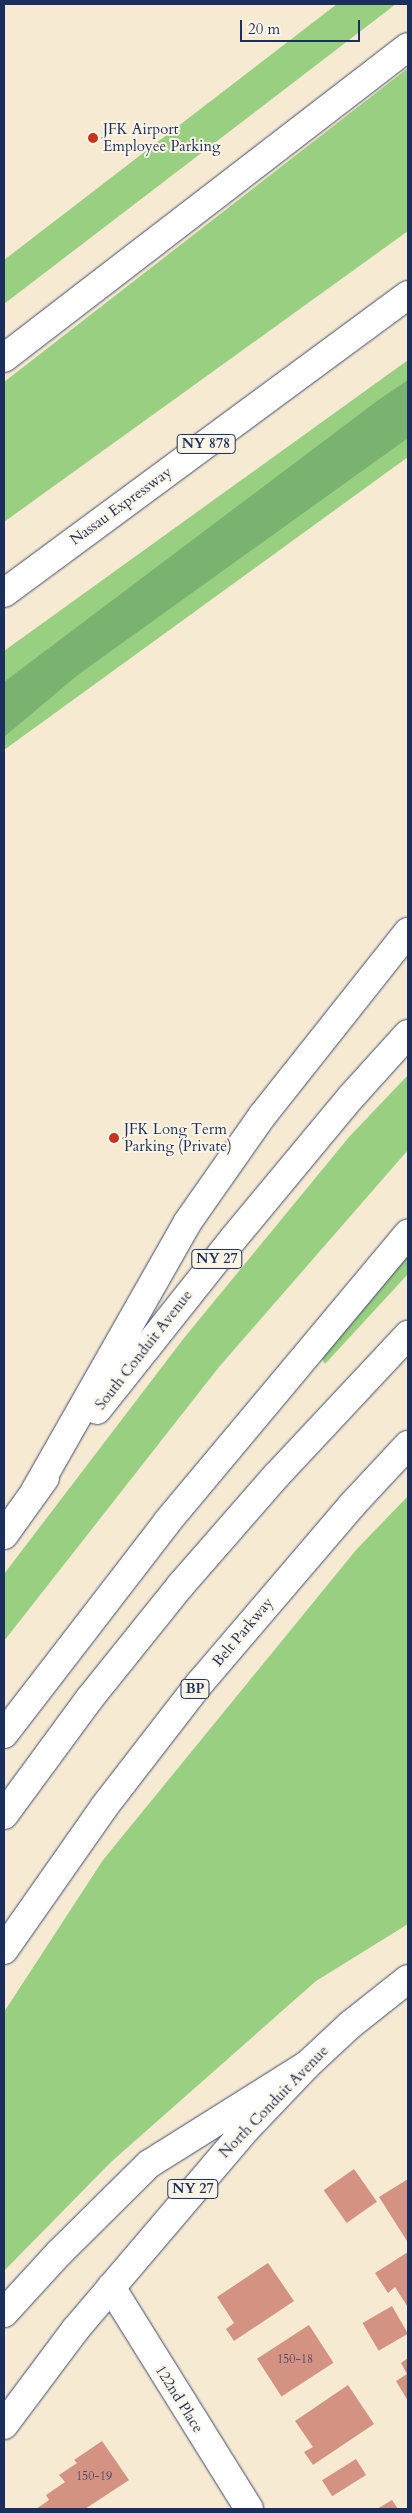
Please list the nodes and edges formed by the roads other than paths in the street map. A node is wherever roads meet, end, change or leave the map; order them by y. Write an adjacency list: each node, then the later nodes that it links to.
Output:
1 (408, 47): 3 (main road)
2 (408, 294): 4 (main road, Nassau Expressway / NY 878)
3 (4, 358)
4 (4, 592)
5 (408, 932): 10 (main road)
6 (408, 1034): 10 (main road, South Conduit Avenue / NY 27)
7 (408, 1234): 12 (main road)
8 (408, 1335): 13 (main road)
9 (408, 1445): 14 (main road, Belt Parkway / BP)
10 (35, 1491): 11 (main road, South Conduit Avenue / NY 27)
11 (4, 1535)
12 (4, 1734)
13 (4, 1815)
14 (4, 1950)
15 (408, 1979): 16 (main road, North Conduit Avenue / NY 27)
16 (307, 2065): 17 (main road, North Conduit Avenue / NY 27); 18 (main road)
17 (111, 2287): 19 (main road, North Conduit Avenue / NY 27); 20 (main road, 122nd Place)
18 (4, 2313)
19 (4, 2425)
20 (249, 2509)

